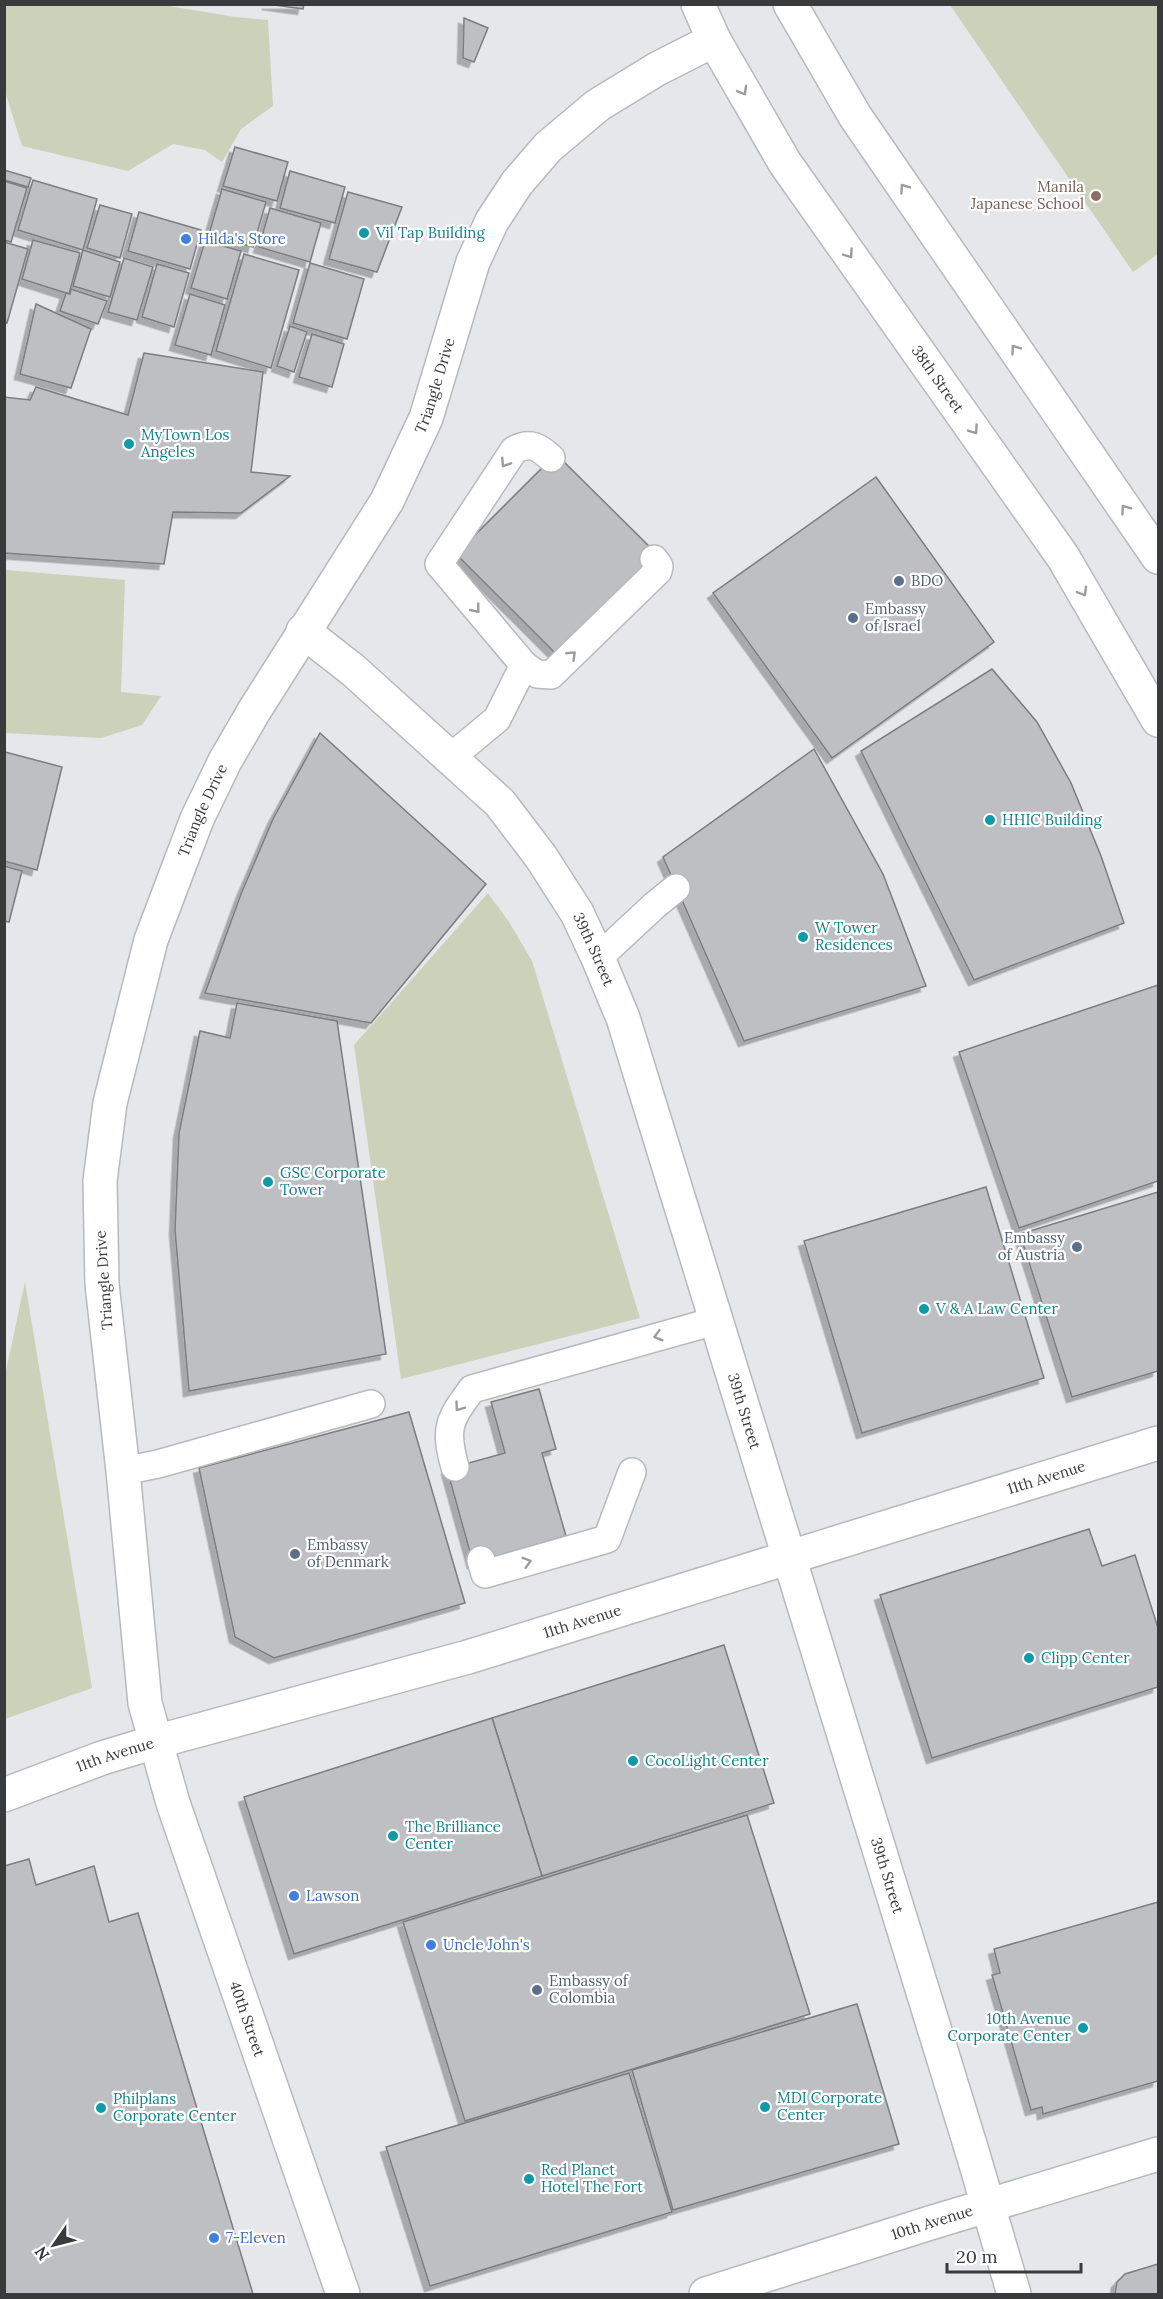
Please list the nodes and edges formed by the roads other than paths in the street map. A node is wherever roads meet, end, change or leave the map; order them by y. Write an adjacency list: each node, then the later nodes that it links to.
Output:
1 (698, 4): 3 (street, 38th Street)
2 (791, 7): 5 (street, one-way to 2)
3 (714, 40): 7 (street, Triangle Drive); 9 (street, 38th Street, one-way to 9)
4 (551, 458): 8 (lane, one-way to 8)
5 (1158, 557)
6 (654, 559): 8 (lane, one-way to 6)
7 (303, 631): 10 (street, 39th Street); 17 (street, Triangle Drive)
8 (524, 665): 10 (lane)
9 (1158, 720)
10 (450, 758): 12 (street, 39th Street)
11 (676, 888): 12 (lane)
12 (598, 958): 13 (street, 39th Street)
13 (715, 1321): 16 (lane, one-way to 16); 19 (street, 39th Street)
14 (371, 1404): 17 (lane)
15 (1158, 1443): 19 (street, 11th Avenue)
16 (455, 1467)
17 (123, 1471): 21 (street, Triangle Drive)
18 (632, 1472): 20 (lane, one-way to 18)
19 (788, 1558): 21 (street, 11th Avenue); 24 (street, 39th Street)
20 (481, 1560)
21 (155, 1742): 22 (street, 11th Avenue); 25 (street, 40th Street)
22 (4, 1795)
23 (1158, 2154): 24 (street, 10th Avenue)
24 (988, 2206): 26 (street, 10th Avenue); 27 (street, 39th Street)
25 (343, 2295)
26 (706, 2295)
27 (1014, 2295)

